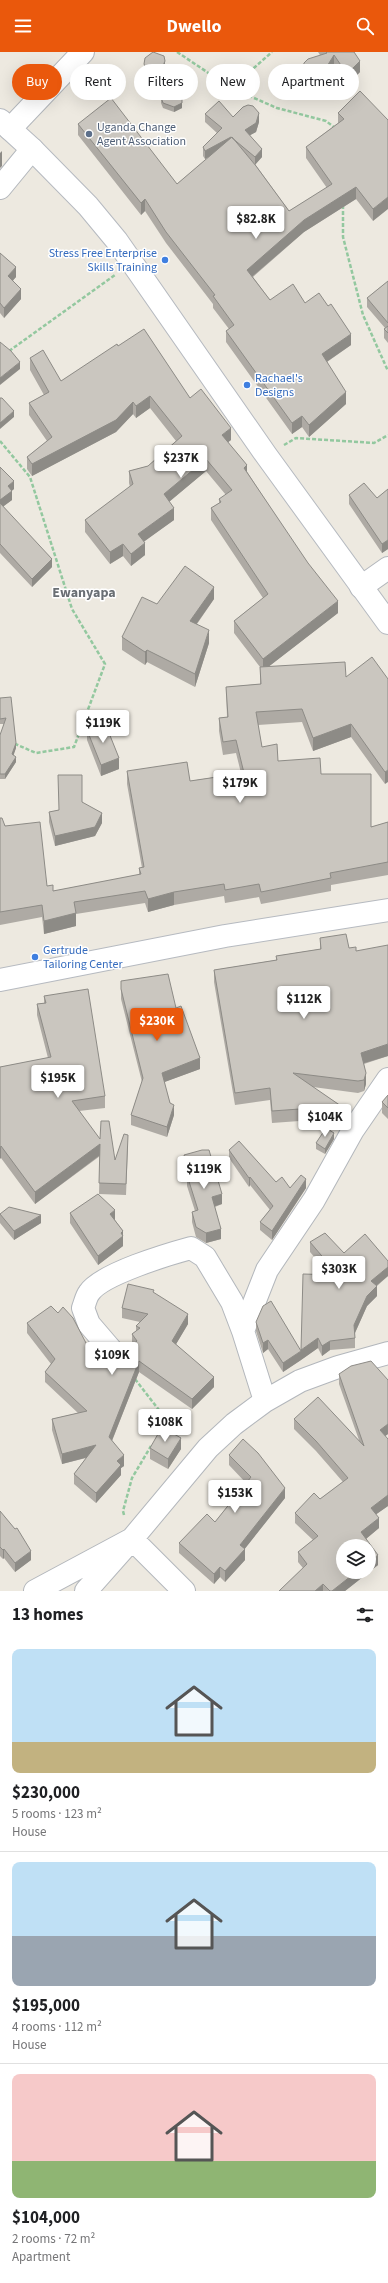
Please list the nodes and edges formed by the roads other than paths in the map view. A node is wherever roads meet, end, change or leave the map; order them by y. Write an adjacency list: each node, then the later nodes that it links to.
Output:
1 (83, 52): 2 (street)
2 (5, 125): 3 (street)
3 (32, 149): 4 (street); 6 (street)
4 (0, 188)
5 (388, 568): 6 (street)
6 (361, 587): 7 (street)
7 (388, 623)
8 (388, 910): 9 (street)
9 (0, 980)
10 (388, 1079): 11 (street)
11 (243, 1331): 12 (street); 14 (street)
12 (113, 1352)
13 (388, 1353): 14 (street)
14 (265, 1401): 15 (street)
15 (132, 1539): 16 (street); 17 (street); 18 (street)
16 (34, 1591)
17 (86, 1591)
18 (184, 1591)

